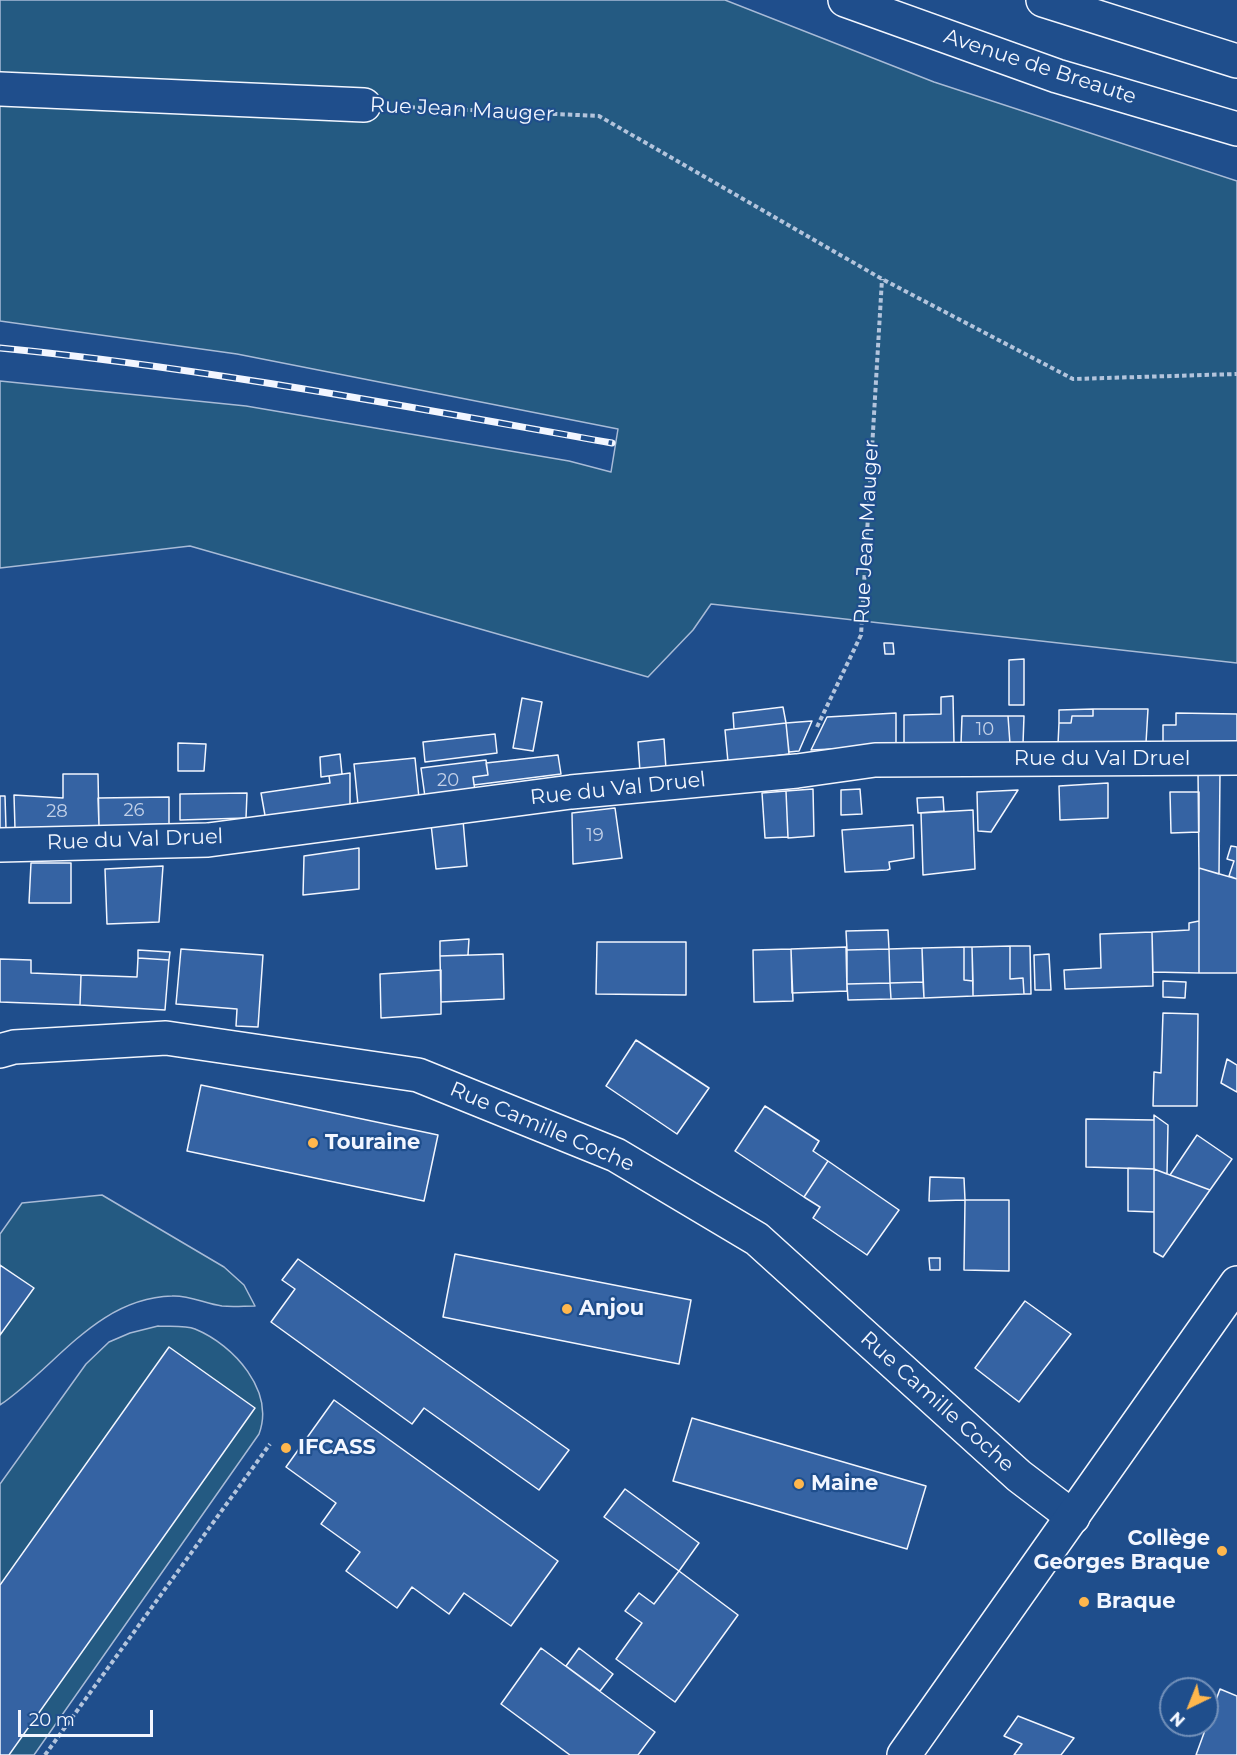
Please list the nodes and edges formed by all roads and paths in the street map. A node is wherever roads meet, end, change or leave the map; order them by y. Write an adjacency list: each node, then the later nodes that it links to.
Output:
1 (845, 0): 6 (street, Avenue de Breaute)
2 (1043, 0): 3 (street)
3 (1237, 61)
4 (0, 89): 5 (street, Rue Jean Mauger)
5 (364, 105): 7 (path, Rue Jean Mauger)
6 (1237, 129)
7 (882, 279): 8 (path, Rue Jean Mauger); 10 (path, Rue Jean Mauger)
8 (1237, 374)
9 (1237, 758): 10 (street, Rue du Val Druel)
10 (797, 771): 11 (street, Rue du Val Druel)
11 (0, 845)
12 (0, 1051): 15 (street, Rue Camille Coche)
13 (1237, 1283): 15 (street)
14 (270, 1444): 16 (path)
15 (1072, 1517): 17 (street)
16 (45, 1755)
17 (904, 1755)

